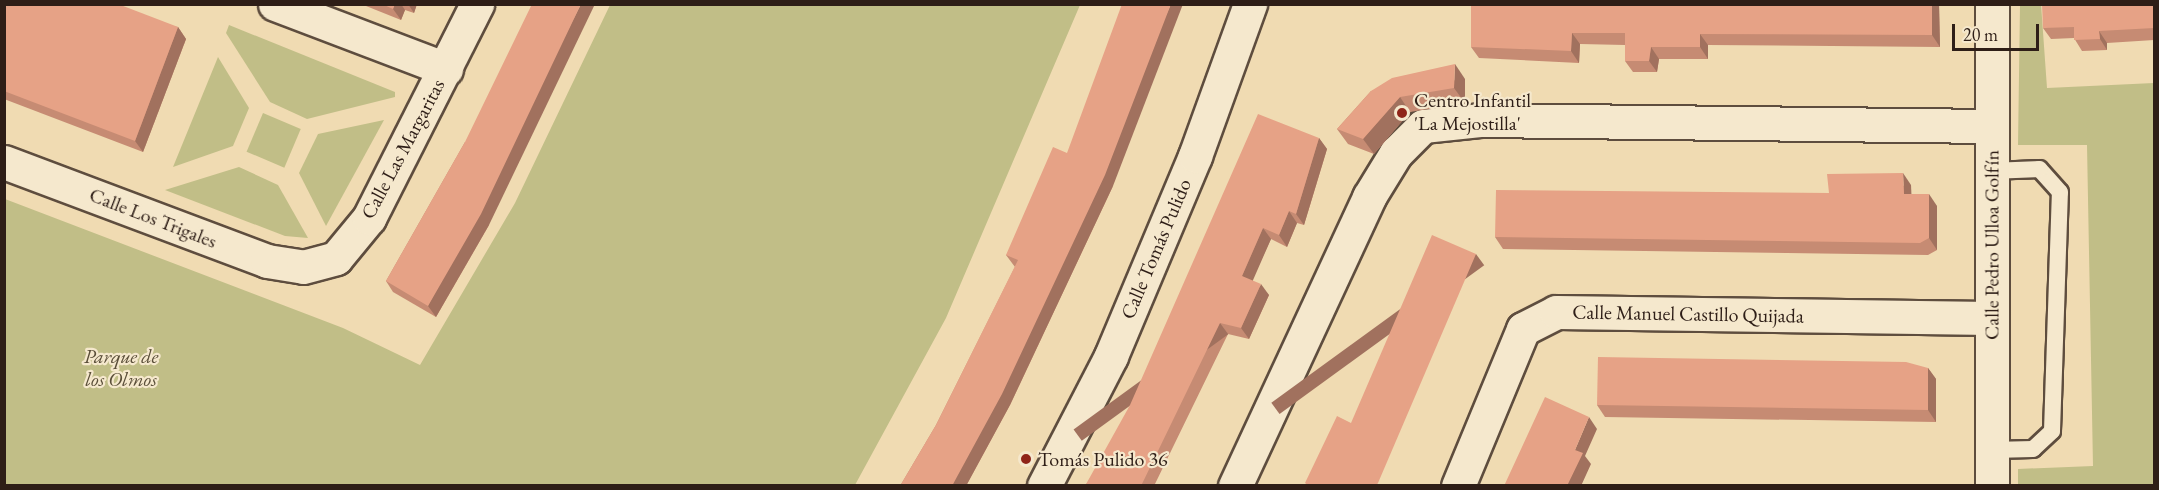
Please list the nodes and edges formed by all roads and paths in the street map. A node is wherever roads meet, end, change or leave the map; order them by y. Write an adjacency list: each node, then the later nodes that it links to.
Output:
1 (275, 4): 5 (street)
2 (477, 4): 5 (street, Calle Las Margaritas)
3 (1250, 4): 12 (street, Calle Tomás Pulido)
4 (1992, 4): 6 (street, Calle Pedro Ulloa Golfín)
5 (446, 69): 9 (street, Calle Las Margaritas)
6 (1992, 126): 8 (street, Calle Pedro Ulloa Golfín); 13 (street)
7 (4, 162): 9 (street, Calle Los Trigales)
8 (1992, 171): 10 (street, Calle Pedro Ulloa Golfín); 11 (lane)
9 (303, 267)
10 (1992, 318): 11 (street, Calle Pedro Ulloa Golfín); 14 (street, Calle Manuel Castillo Quijada)
11 (1992, 450): 15 (street, Calle Pedro Ulloa Golfín)
12 (1044, 486)
13 (1235, 486)
14 (1458, 486)
15 (1992, 486)

